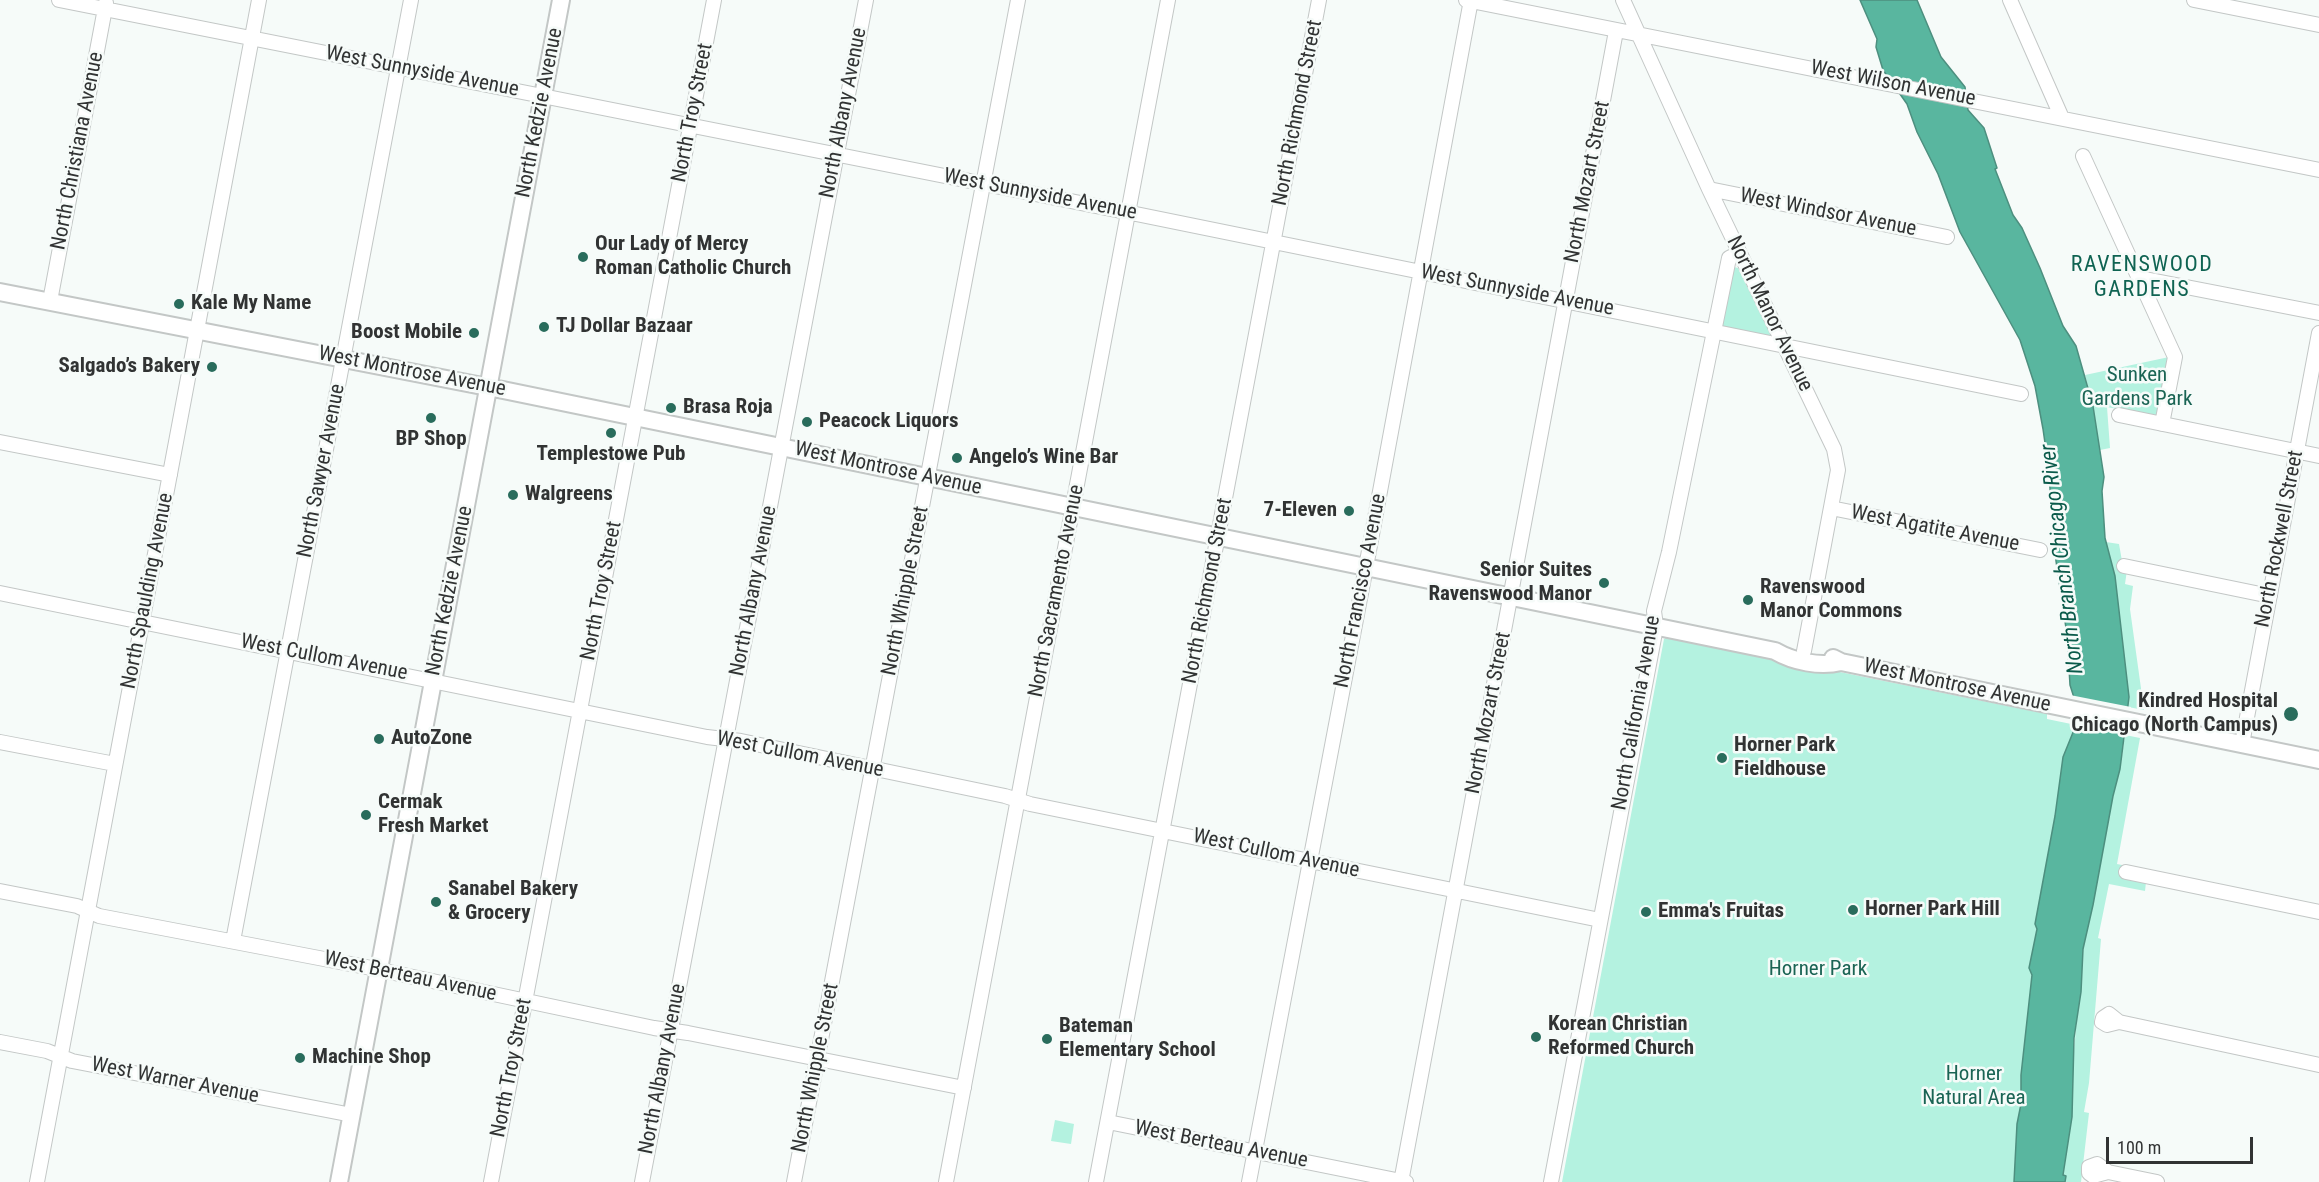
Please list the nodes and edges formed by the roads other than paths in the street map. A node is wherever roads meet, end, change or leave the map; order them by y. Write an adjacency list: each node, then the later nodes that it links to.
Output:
1 (59, 0): 14 (street, West Sunnyside Avenue)
2 (259, 0): 18 (street, North Spaulding Avenue)
3 (411, 0): 19 (street, North Sawyer Avenue)
4 (561, 0): 20 (main road, North Kedzie Avenue)
5 (714, 0): 22 (street, North Troy Street)
6 (866, 0): 23 (street, North Albany Avenue)
7 (1018, 0): 26 (street, North Whipple Street)
8 (1168, 0): 28 (street, North Sacramento Avenue)
9 (1319, 0): 30 (street, North Richmond Street)
10 (1469, 0): 16 (street, West Wilson Avenue); 32 (street, North Francisco Avenue)
11 (1623, 0): 17 (street, North Manor Avenue)
12 (2010, 0): 21 (street)
13 (2194, 0): 15 (street)
14 (106, 5): 18 (street, West Sunnyside Avenue); 35 (street, North Christiana Avenue)
15 (2319, 25)
16 (1616, 31): 17 (street, West Wilson Avenue); 36 (street, North Mozart Street)
17 (1639, 35): 21 (street, West Wilson Avenue); 27 (street, North Manor Avenue)
18 (252, 38): 19 (street, West Sunnyside Avenue); 38 (street, North Spaulding Avenue)
19 (399, 67): 20 (street, West Sunnyside Avenue); 42 (street, North Sawyer Avenue)
20 (544, 96): 22 (street, West Sunnyside Avenue); 43 (main road, North Kedzie Avenue)
21 (2062, 118): 25 (street, West Wilson Avenue)
22 (691, 125): 23 (street, West Sunnyside Avenue); 46 (street, North Troy Street)
23 (836, 154): 26 (street, West Sunnyside Avenue); 49 (street, North Albany Avenue)
24 (2083, 156): 33 (street)
25 (2319, 170)
26 (983, 184): 28 (street, West Sunnyside Avenue); 53 (street, North Whipple Street)
27 (1709, 189): 29 (street, West Windsor Avenue); 31 (street, North Manor Avenue)
28 (1128, 212): 30 (street, West Sunnyside Avenue); 54 (street, North Sacramento Avenue)
29 (1947, 237)
30 (1274, 242): 32 (street, West Sunnyside Avenue); 56 (street, North Richmond Street)
31 (1740, 253): 39 (street, North California Avenue); 41 (street, North Manor Avenue)
32 (1421, 272): 36 (street, West Sunnyside Avenue); 59 (street, North Francisco Avenue)
33 (2140, 278): 37 (street); 47 (street)
34 (0, 292): 35 (main road, West Montrose Avenue)
35 (50, 301): 38 (main road, West Montrose Avenue)
36 (1566, 301): 39 (street, West Sunnyside Avenue); 62 (street, North Mozart Street)
37 (2319, 313)
38 (197, 330): 42 (main road, West Montrose Avenue); 52 (street, North Spaulding Avenue)
39 (1713, 331): 41 (street, West Sunnyside Avenue); 64 (street, North California Avenue)
40 (2319, 333): 50 (street, North Rockwell Street)
41 (1785, 345): 44 (street, West Sunnyside Avenue); 55 (street, North Manor Avenue)
42 (344, 359): 43 (main road, West Montrose Avenue); 66 (street, North Sawyer Avenue)
43 (489, 387): 46 (main road, West Montrose Avenue); 69 (main road, North Kedzie Avenue)
44 (2021, 394)
45 (2119, 415): 47 (street)
46 (635, 417): 49 (main road, West Montrose Avenue); 70 (street, North Troy Street)
47 (2162, 424): 50 (street)
48 (0, 442): 52 (street)
49 (781, 447): 53 (main road, West Montrose Avenue); 71 (street, North Albany Avenue)
50 (2297, 451): 51 (street); 61 (street, North Rockwell Street)
51 (2319, 456)
52 (170, 475): 63 (street, North Spaulding Avenue)
53 (927, 477): 54 (main road, West Montrose Avenue); 76 (street, North Whipple Street)
54 (1072, 507): 56 (main road, West Montrose Avenue); 77 (street, North Sacramento Avenue)
55 (1831, 508): 57 (street, West Agatite Avenue); 65 (street, North Manor Avenue)
56 (1218, 537): 59 (main road, West Montrose Avenue); 78 (street, North Richmond Street)
57 (2040, 550)
58 (2124, 566): 61 (street)
59 (1366, 567): 62 (main road, West Montrose Avenue); 79 (street, North Francisco Avenue)
60 (0, 593): 63 (street, West Cullom Avenue)
61 (2270, 596): 73 (street, North Rockwell Street)
62 (1511, 597): 64 (main road, West Montrose Avenue); 81 (street, North Mozart Street)
63 (142, 622): 66 (street, West Cullom Avenue); 75 (street, North Spaulding Avenue)
64 (1656, 626): 67 (main road, West Montrose Avenue); 85 (street, North California Avenue)
65 (1802, 647): 67 (main road, West Montrose Avenue); 68 (main road, West Montrose Avenue)
66 (288, 651): 69 (street, West Cullom Avenue); 86 (street, North Sawyer Avenue)
67 (1775, 651): 68 (main road, West Montrose Avenue)
68 (1841, 662): 73 (main road, West Montrose Avenue)
69 (433, 681): 70 (street, West Cullom Avenue); 87 (main road, North Kedzie Avenue)
70 (579, 711): 71 (street, West Cullom Avenue); 88 (street, North Troy Street)
71 (726, 739): 76 (street, West Cullom Avenue); 90 (street, North Albany Avenue)
72 (0, 742): 75 (street)
73 (2242, 744): 74 (main road, West Montrose Avenue)
74 (2319, 760)
75 (115, 764): 83 (street, North Spaulding Avenue)
76 (872, 768): 77 (street, West Cullom Avenue); 93 (street, North Whipple Street)
77 (1018, 800): 78 (street, West Cullom Avenue); 95 (street, North Sacramento Avenue)
78 (1162, 831): 79 (street, West Cullom Avenue); 97 (street, North Richmond Street)
79 (1310, 861): 81 (street, West Cullom Avenue); 98 (street, North Francisco Avenue)
80 (2126, 872): 84 (street)
81 (1456, 890): 85 (street, West Cullom Avenue); 108 (street, North Mozart Street)
82 (0, 891): 83 (street, West Berteau Avenue)
83 (88, 911): 86 (street, West Berteau Avenue); 92 (street, North Spaulding Avenue)
84 (2319, 912)
85 (1600, 920): 109 (street, North California Avenue)
86 (233, 941): 87 (street, West Berteau Avenue)
87 (379, 970): 88 (street, West Berteau Avenue); 96 (main road, North Kedzie Avenue)
88 (524, 1001): 90 (street, West Berteau Avenue); 102 (street, North Troy Street)
89 (2119, 1022): 94 (street)
90 (670, 1030): 93 (street, West Berteau Avenue); 103 (street, North Albany Avenue)
91 (0, 1042): 92 (street, West Warner Avenue)
92 (60, 1057): 96 (street, West Warner Avenue); 100 (street, North Spaulding Avenue)
93 (818, 1059): 95 (street, West Berteau Avenue); 104 (street, North Whipple Street)
94 (2319, 1065)
95 (963, 1088): 105 (street, North Sacramento Avenue)
96 (352, 1115): 101 (main road, North Kedzie Avenue)
97 (1107, 1122): 98 (street, West Berteau Avenue); 106 (street, North Richmond Street)
98 (1254, 1151): 107 (street, North Francisco Avenue); 108 (street, West Berteau Avenue)
99 (2108, 1172): 110 (street)
100 (37, 1182)
101 (339, 1182)
102 (491, 1182)
103 (642, 1182)
104 (795, 1182)
105 (946, 1182)
106 (1096, 1182)
107 (1248, 1182)
108 (1402, 1182)
109 (1551, 1182)
110 (2157, 1182)

